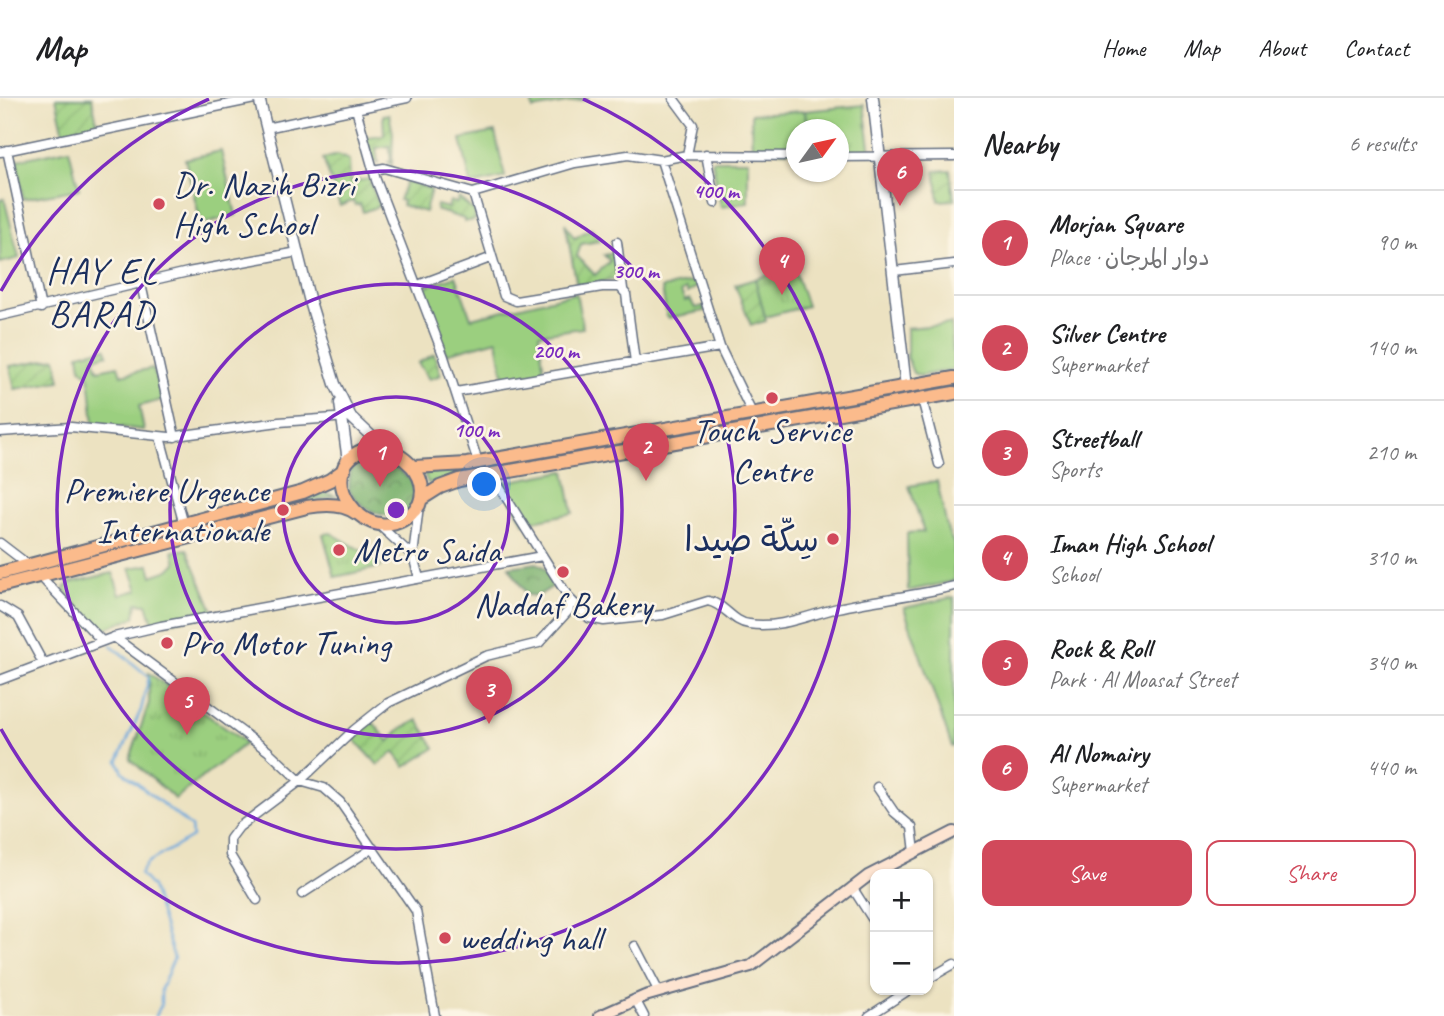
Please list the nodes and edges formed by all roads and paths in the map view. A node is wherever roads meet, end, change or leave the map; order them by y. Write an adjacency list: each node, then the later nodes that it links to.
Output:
1 (259, 98): 6 (street); 7 (street)
2 (407, 98): 5 (street)
3 (673, 98): 9 (street)
4 (873, 98): 13 (street)
5 (356, 109): 6 (street); 15 (street)
6 (266, 128): 19 (street)
7 (4, 151): 26 (street)
8 (706, 154): 9 (street); 10 (street); 17 (street)
9 (687, 155): 14 (street)
10 (786, 156)
11 (954, 156): 13 (street)
12 (849, 157): 13 (street)
13 (880, 158): 22 (street)
14 (661, 160): 16 (street); 28 (street)
15 (373, 170): 16 (street); 24 (street)
16 (473, 193): 20 (street)
17 (715, 203)
18 (617, 242): 25 (street)
19 (298, 253): 23 (street); 36 (street)
20 (490, 258): 24 (street); 25 (street)
21 (954, 264): 22 (street)
22 (894, 271): 31 (street)
23 (141, 284): 26 (street); 39 (street)
24 (418, 285): 32 (street)
25 (623, 289): 29 (street)
26 (41, 308): 27 (street)
27 (0, 316)
28 (720, 347): 29 (street); 35 (street)
29 (635, 362): 32 (street)
30 (954, 378): 31 (highway)
31 (906, 387): 35 (highway)
32 (456, 392): 41 (street)
33 (954, 393): 34 (highway)
34 (922, 399): 42 (street); 45 (highway)
35 (752, 413): 41 (highway)
36 (347, 418): 39 (street); 40 (street); 43 (street)
37 (0, 432): 38 (street)
38 (160, 437): 39 (street); 49 (street)
39 (175, 437)
40 (385, 449): 43 (highway); 44 (highway)
41 (478, 462): 44 (highway)
42 (939, 464)
43 (346, 465): 47 (highway); 49 (highway)
44 (414, 467): 46 (highway)
45 (492, 475): 46 (highway); 52 (street)
46 (420, 502): 48 (highway); 51 (street)
47 (356, 513): 48 (highway); 55 (highway)
48 (375, 523): 51 (street)
49 (184, 524): 53 (highway)
50 (0, 542): 53 (street)
51 (413, 556): 56 (street)
52 (542, 556): 56 (street); 59 (street)
53 (30, 566): 54 (highway)
54 (0, 573)
55 (41, 577): 57 (highway); 62 (street)
56 (419, 578): 61 (street)
57 (0, 586)
58 (954, 586): 59 (street)
59 (569, 598): 65 (street)
60 (0, 606): 63 (street)
61 (114, 637): 62 (street); 65 (street)
62 (102, 642): 63 (street)
63 (43, 663): 64 (street)
64 (0, 680)
65 (300, 781): 68 (street); 72 (street)
66 (877, 787): 69 (street)
67 (954, 832): 69 (main road)
68 (373, 848): 71 (street); 80 (street)
69 (915, 852): 70 (main road)
70 (852, 887): 73 (street); 77 (main road)
71 (302, 894)
72 (257, 900)
73 (870, 915)
74 (635, 946): 77 (street)
75 (954, 964): 76 (street)
76 (933, 976)
77 (660, 992): 79 (main road)
78 (901, 995): 83 (street)
79 (635, 999): 81 (main road); 82 (street)
80 (435, 1016)
81 (600, 1016)
82 (644, 1016)
83 (869, 1016)

